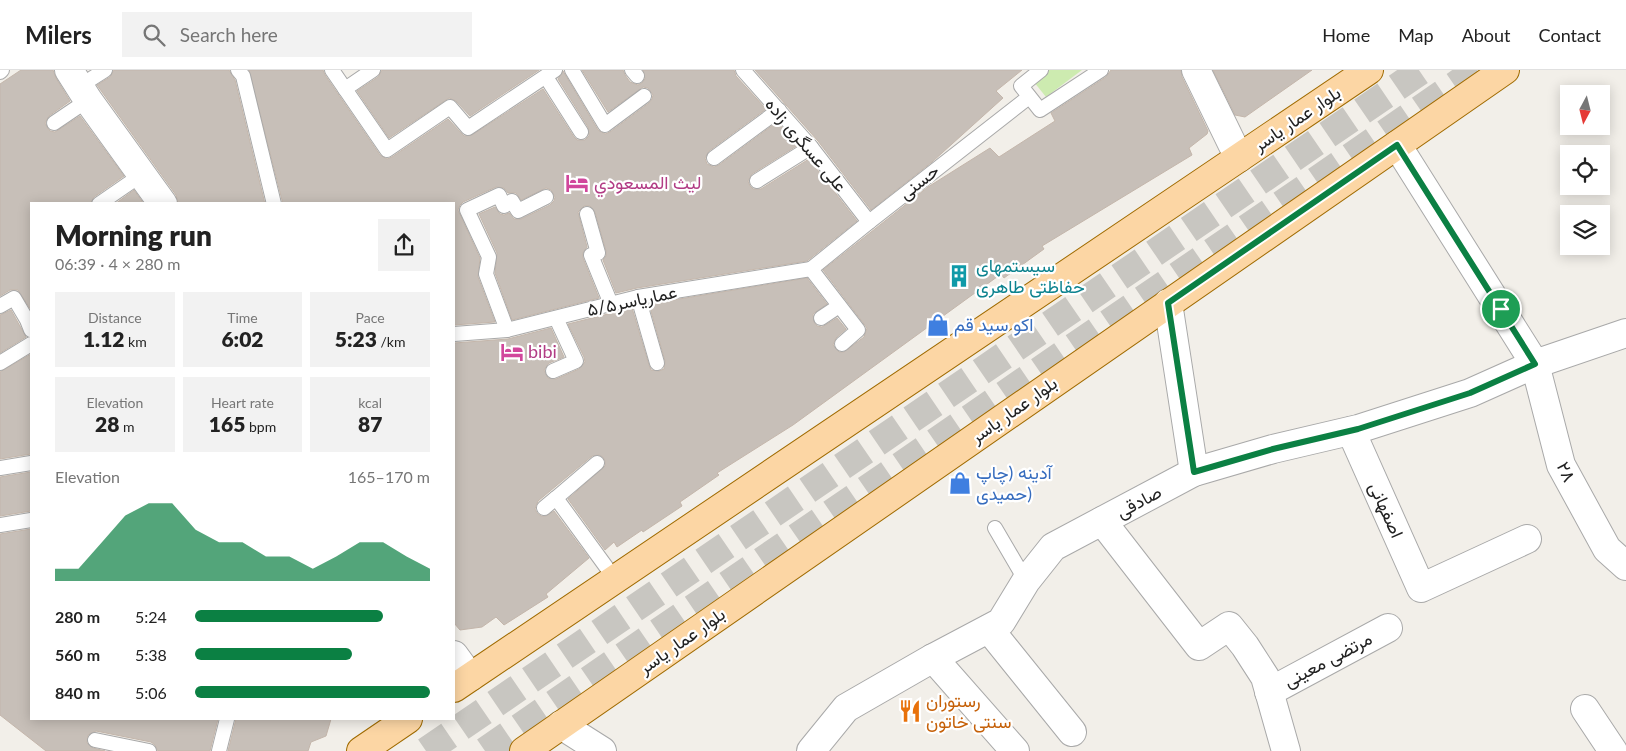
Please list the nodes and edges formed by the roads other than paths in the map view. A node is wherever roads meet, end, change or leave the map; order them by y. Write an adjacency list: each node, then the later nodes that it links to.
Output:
1 (105, 70): 13 (lane)
2 (238, 70): 29 (lane)
3 (332, 70): 14 (lane)
4 (374, 70): 14 (lane)
5 (572, 70): 15 (lane)
6 (1041, 70): 16 (lane)
7 (1101, 70): 16 (lane)
8 (1196, 70): 23 (street)
9 (1369, 70): 23 (main road, بلوار عمار یاسر)
10 (1505, 70): 20 (main road, بلوار عمار یاسر)
11 (744, 71): 17 (lane, علی عسگری زاده)
12 (550, 74): 14 (lane); 19 (lane)
13 (79, 85): 18 (lane); 24 (street)
14 (345, 89)
15 (644, 96)
16 (1029, 97): 31 (lane, حسنی)
17 (779, 110): 21 (lane, علی عسگری زاده); 22 (lane)
18 (54, 123)
19 (581, 132)
20 (1397, 145): 34 (main road, بلوار عمار یاسر); 48 (street, ۲۸)
21 (810, 147): 25 (lane); 31 (lane, علی عسگری زاده)
22 (714, 158)
23 (1239, 158): 63 (main road, بلوار عمار یاسر)
24 (141, 175): 27 (lane); 28 (street)
25 (757, 182)
26 (546, 197): 41 (lane)
27 (102, 202)
28 (161, 202)
29 (274, 202)
30 (587, 214): 35 (lane)
31 (869, 222): 32 (lane, حسنی)
32 (811, 269): 33 (lane, عماریاسر۵/۵); 37 (lane)
33 (638, 297): 35 (lane, عماریاسر۵/۵); 46 (lane)
34 (1168, 303): 54 (street); 74 (main road, بلوار عمار یاسر)
35 (611, 304): 38 (lane, عماریاسر۵/۵)
36 (0, 306): 40 (lane)
37 (839, 306): 39 (lane); 44 (lane)
38 (556, 318): 41 (lane, عماریاسر۵/۵); 49 (lane)
39 (821, 318)
40 (30, 323)
41 (507, 330): 43 (lane, عماریاسر۵/۵)
42 (1626, 333): 48 (street, صادقی)
43 (455, 334)
44 (842, 344)
45 (30, 345): 47 (lane)
46 (656, 363)
47 (0, 364)
48 (1535, 364): 50 (street, صادقی); 62 (street, ۲۸)
49 (553, 371)
50 (1351, 431): 54 (street, صادقی); 61 (street, اصفهانی)
51 (30, 463): 53 (lane)
52 (597, 463): 55 (lane)
53 (0, 468)
54 (1194, 472): 58 (street, صادقی)
55 (556, 498): 56 (lane); 63 (lane)
56 (544, 508)
57 (30, 520): 59 (lane)
58 (1102, 521): 64 (street, صادقی); 70 (street)
59 (0, 525)
60 (994, 528): 64 (lane)
61 (1527, 539)
62 (1626, 566)
63 (615, 579): 69 (main road, بلوار عمار یاسر)
64 (1026, 581): 66 (street, صادقی)
65 (1388, 628): 70 (street, مرتضی معینی)
66 (989, 629): 68 (street, صادقی); 75 (street)
67 (455, 658): 69 (street)
68 (933, 658): 82 (street, صادقی); 83 (street)
69 (462, 682)
70 (1269, 692): 84 (street)
71 (1585, 709): 85 (street)
72 (226, 720): 78 (lane)
73 (407, 720): 79 (main road)
74 (561, 725): 80 (main road, بلوار عمار یاسر); 81 (street)
75 (1072, 732)
76 (95, 740): 77 (lane)
77 (149, 751)
78 (219, 751)
79 (361, 751)
80 (524, 751)
81 (602, 751)
82 (811, 751)
83 (1015, 751)
84 (1286, 751)
85 (1613, 751)

